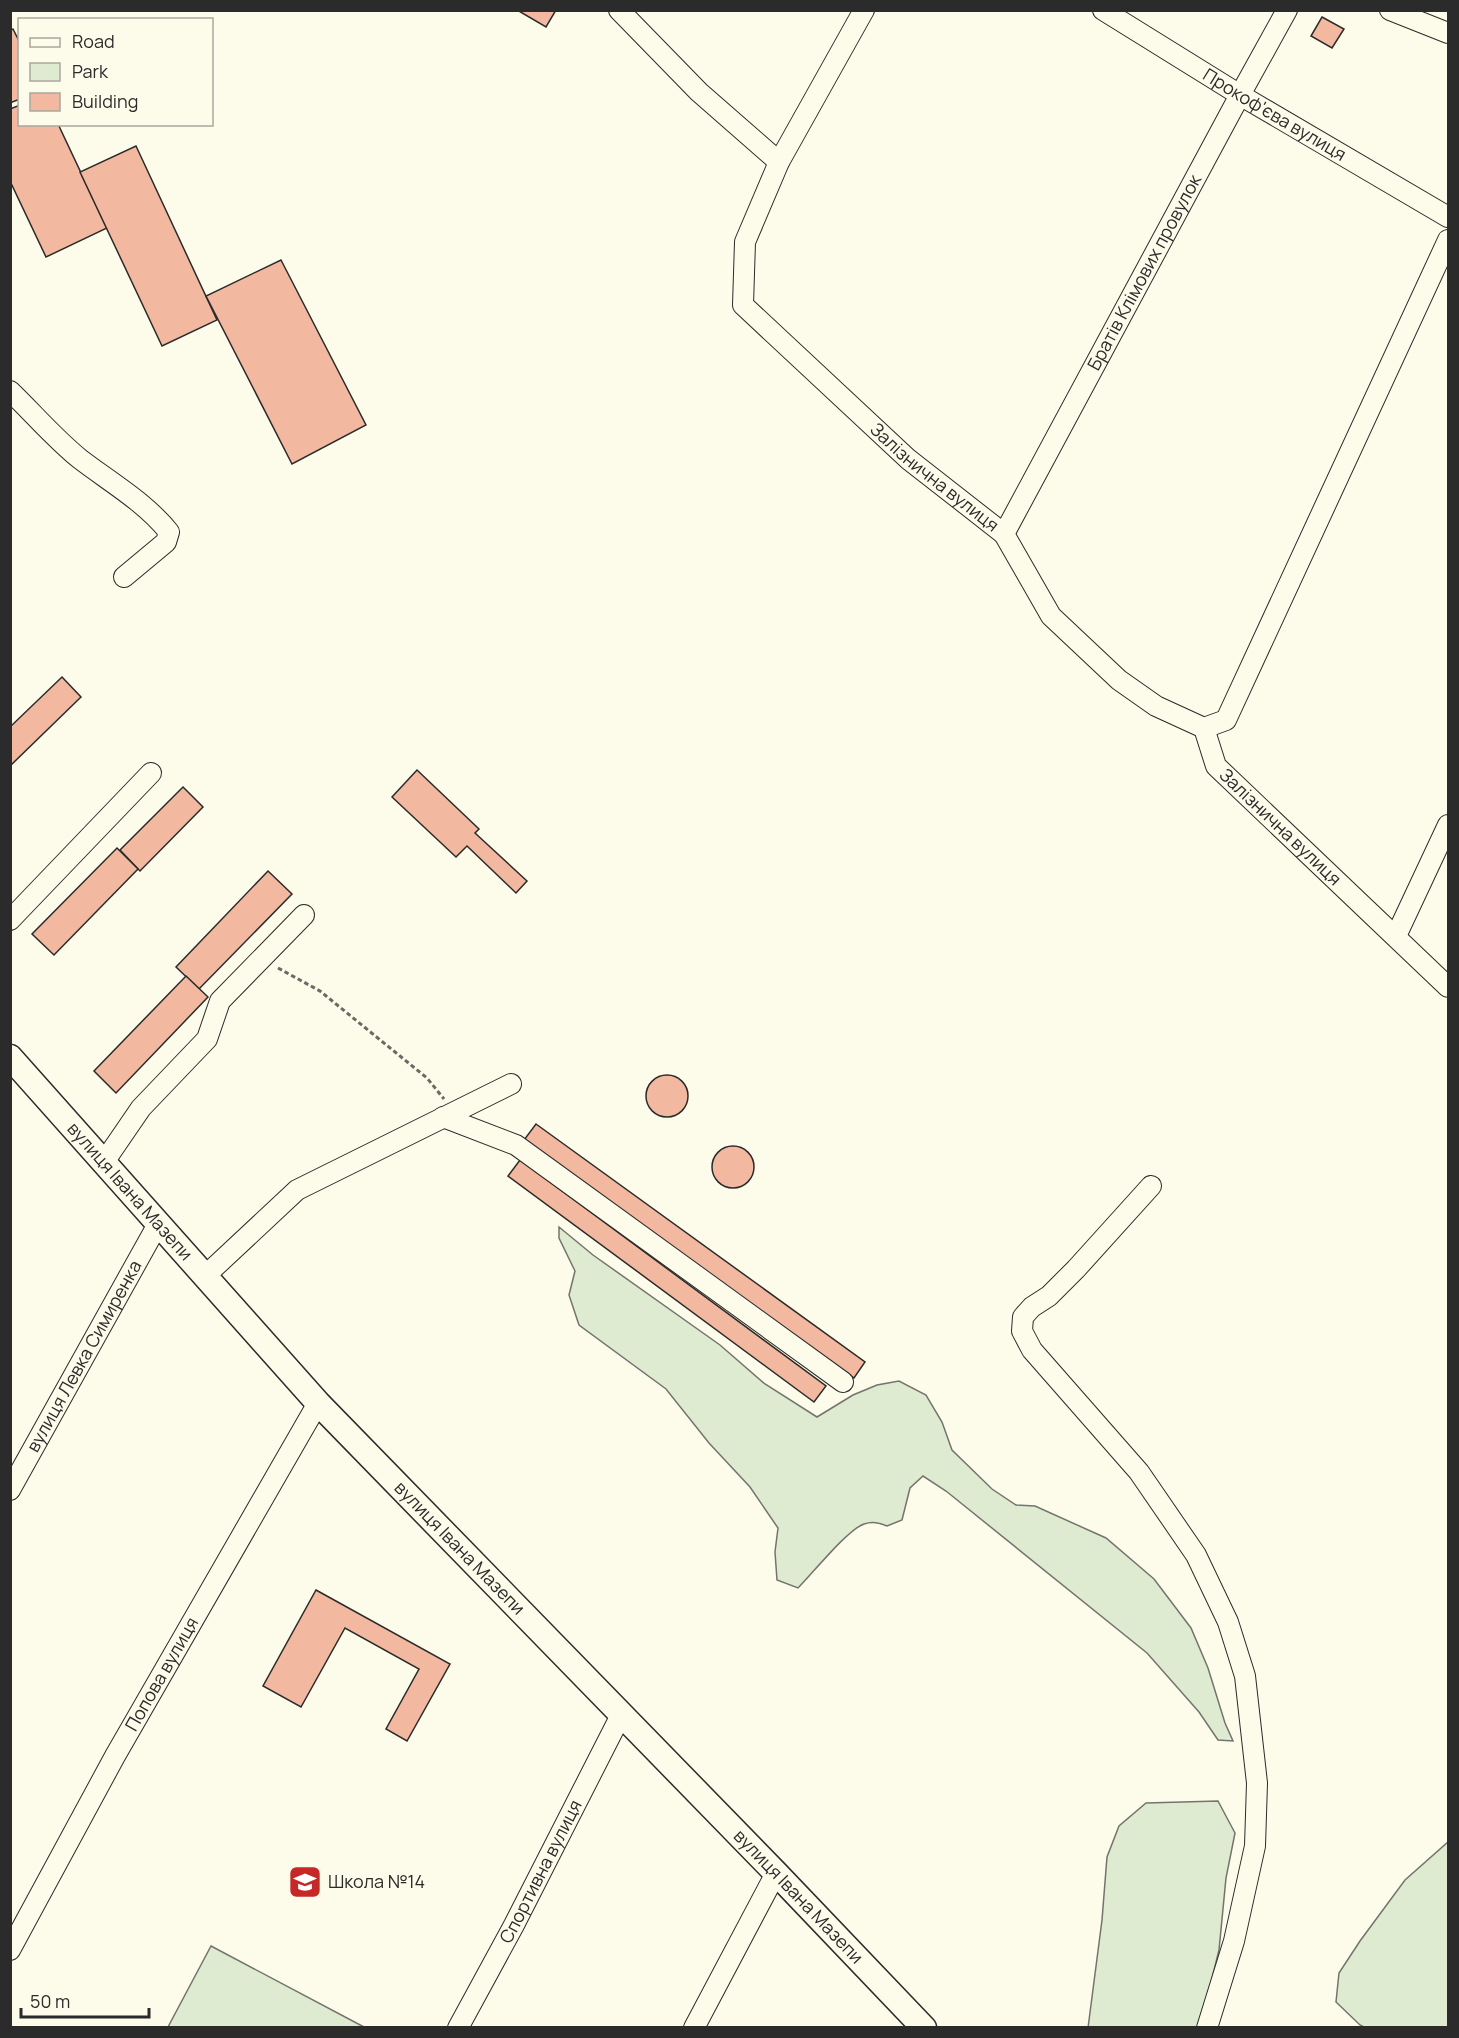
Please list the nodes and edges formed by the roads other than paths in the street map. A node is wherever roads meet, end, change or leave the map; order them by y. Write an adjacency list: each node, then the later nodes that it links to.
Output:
1 (619, 10): 8 (street)
2 (864, 10): 8 (street, Залізнична вулиця)
3 (1103, 10): 7 (street, Прокоф'єва вулиця)
4 (1287, 10): 7 (street, Братів Клімових провулок)
5 (1390, 10): 6 (street)
6 (1449, 33)
7 (1240, 95): 9 (street, Прокоф'єва вулиця); 12 (street, Братів Клімових провулок)
8 (779, 162): 12 (street, Залізнична вулиця)
9 (1449, 218)
10 (1449, 240): 14 (street)
11 (10, 391): 13 (street)
12 (1004, 534): 14 (street, Залізнична вулиця)
13 (124, 577)
14 (1204, 728): 19 (street, Залізнична вулиця)
15 (151, 773): 18 (street)
16 (1449, 825): 19 (street)
17 (304, 915): 24 (street)
18 (10, 920)
19 (1396, 936): 20 (street, Залізнична вулиця)
20 (1449, 987)
21 (13, 1068): 24 (main road, вулиця Івана Мазепи)
22 (511, 1084): 23 (street)
23 (449, 1115): 27 (street); 28 (street)
24 (104, 1162): 26 (main road, вулиця Івана Мазепи)
25 (1151, 1186): 37 (street)
26 (158, 1224): 27 (main road, вулиця Івана Мазепи); 30 (street, вулиця Левка Симиренка)
27 (205, 1276): 29 (main road, вулиця Івана Мазепи)
28 (843, 1382)
29 (318, 1403): 31 (main road, вулиця Івана Мазепи); 33 (street, Попова вулиця)
30 (10, 1490)
31 (621, 1715): 32 (main road, вулиця Івана Мазепи); 34 (street, Спортивна вулиця)
32 (776, 1873): 35 (street); 36 (main road, вулиця Івана Мазепи)
33 (10, 1950)
34 (458, 2028)
35 (694, 2028)
36 (924, 2028)
37 (1207, 2028)

